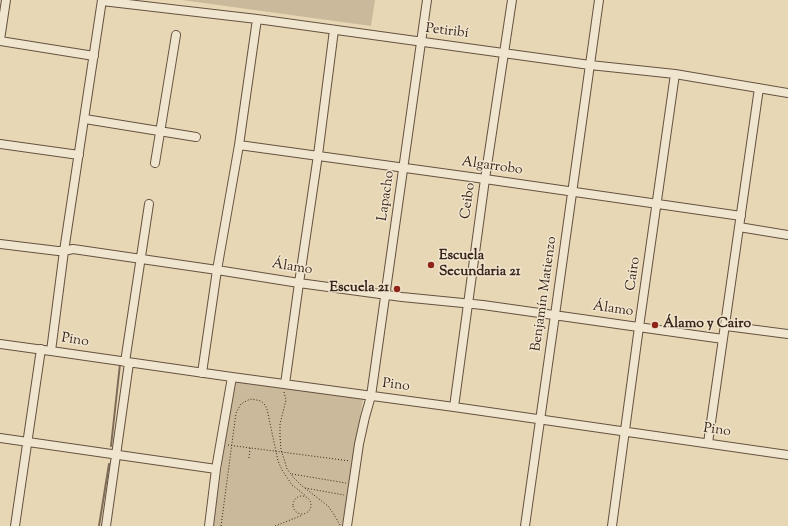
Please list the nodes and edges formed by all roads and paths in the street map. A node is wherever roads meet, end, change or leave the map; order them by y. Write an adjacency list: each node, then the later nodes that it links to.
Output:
1 (6, 0): 9 (street)
2 (102, 0): 6 (street, Petiribí); 12 (street)
3 (427, 0): 10 (street, Lapacho)
4 (512, 0): 11 (street, Ceibo)
5 (599, 0): 13 (street, Benjamín Matienzo)
6 (257, 19): 7 (street, Petiribí); 21 (street)
7 (334, 30): 10 (street, Petiribí); 23 (street)
8 (176, 35): 18 (street)
9 (0, 41): 12 (street)
10 (421, 42): 11 (street, Petiribí); 25 (street, Lapacho)
11 (504, 53): 13 (street, Petiribí); 26 (street, Ceibo)
12 (94, 56): 17 (street)
13 (590, 65): 14 (street, Petiribí); 27 (street, Benjamín Matienzo)
14 (676, 74): 15 (street, Petiribí); 29 (street, Cairo)
15 (759, 88): 16 (street, Petiribí); 30 (street)
16 (788, 92)
17 (85, 119): 18 (street); 22 (street)
18 (160, 131): 19 (street); 24 (street)
19 (196, 137)
20 (0, 144): 22 (street)
21 (239, 145): 23 (street, Algarrobo); 36 (street)
22 (79, 155): 34 (street)
23 (318, 155): 25 (street, Algarrobo); 37 (street)
24 (155, 163)
25 (404, 167): 26 (street, Algarrobo); 38 (street, Lapacho)
26 (485, 179): 27 (street, Algarrobo); 39 (street, Ceibo)
27 (572, 192): 29 (street, Algarrobo); 40 (street, Benjamín Matienzo)
28 (149, 204): 35 (street)
29 (657, 204): 30 (street, Algarrobo); 42 (street, Cairo)
30 (741, 216): 31 (street)
31 (739, 227): 32 (street); 41 (street)
32 (788, 235)
33 (0, 244): 34 (street, Álamo)
34 (64, 251): 35 (street, Álamo); 47 (street)
35 (140, 258): 36 (street, Álamo); 48 (street)
36 (217, 270): 37 (street, Álamo); 49 (street)
37 (299, 282): 38 (street, Álamo); 51 (street)
38 (386, 294): 39 (street, Álamo); 52 (street, Lapacho)
39 (468, 304): 40 (street, Álamo); 53 (street, Ceibo)
40 (555, 315): 42 (street, Álamo); 54 (street, Benjamín Matienzo)
41 (726, 326): 43 (street); 44 (street)
42 (639, 327): 44 (street, Álamo); 55 (street, Cairo)
43 (788, 334)
44 (723, 339): 59 (street)
45 (0, 344): 46 (street, Pino)
46 (41, 349): 47 (street, Pino); 57 (street)
47 (51, 351): 48 (street, Pino)
48 (127, 362): 49 (street, Pino); 64 (street)
49 (202, 373): 50 (street, Pino)
50 (232, 377): 51 (street, Pino); 58 (street)
51 (283, 384): 52 (street, Pino); 63 (path)
52 (371, 396): 53 (street, Pino); 67 (street, Lapacho)
53 (454, 407): 54 (street, Pino)
54 (540, 419): 55 (street, Pino); 82 (street, Benjamín Matienzo)
55 (626, 431): 59 (street, Pino); 83 (street, Cairo)
56 (0, 438): 57 (street)
57 (27, 441): 64 (street); 75 (street)
58 (221, 443): 60 (path); 68 (street)
59 (708, 443): 65 (street, Pino)
60 (231, 445): 61 (path); 62 (path); 78 (path)
61 (250, 448): 62 (path); 66 (path)
62 (276, 451): 63 (path); 72 (path)
63 (282, 452): 67 (path); 69 (path)
64 (116, 455): 68 (street); 76 (street)
65 (788, 455)
66 (249, 458)
67 (356, 462): 70 (street, Lapacho)
68 (216, 469): 77 (street)
69 (291, 474): 70 (path); 71 (path)
70 (353, 484): 73 (street, Lapacho)
71 (305, 488): 73 (path); 80 (path)
72 (306, 496): 74 (path); 74 (path)
73 (351, 496): 81 (street, Lapacho)
74 (305, 514): 79 (path)
75 (15, 526)
76 (106, 526)
77 (209, 526)
78 (220, 526)
79 (276, 526)
80 (340, 526)
81 (347, 526)
82 (525, 526)
83 (612, 526)

